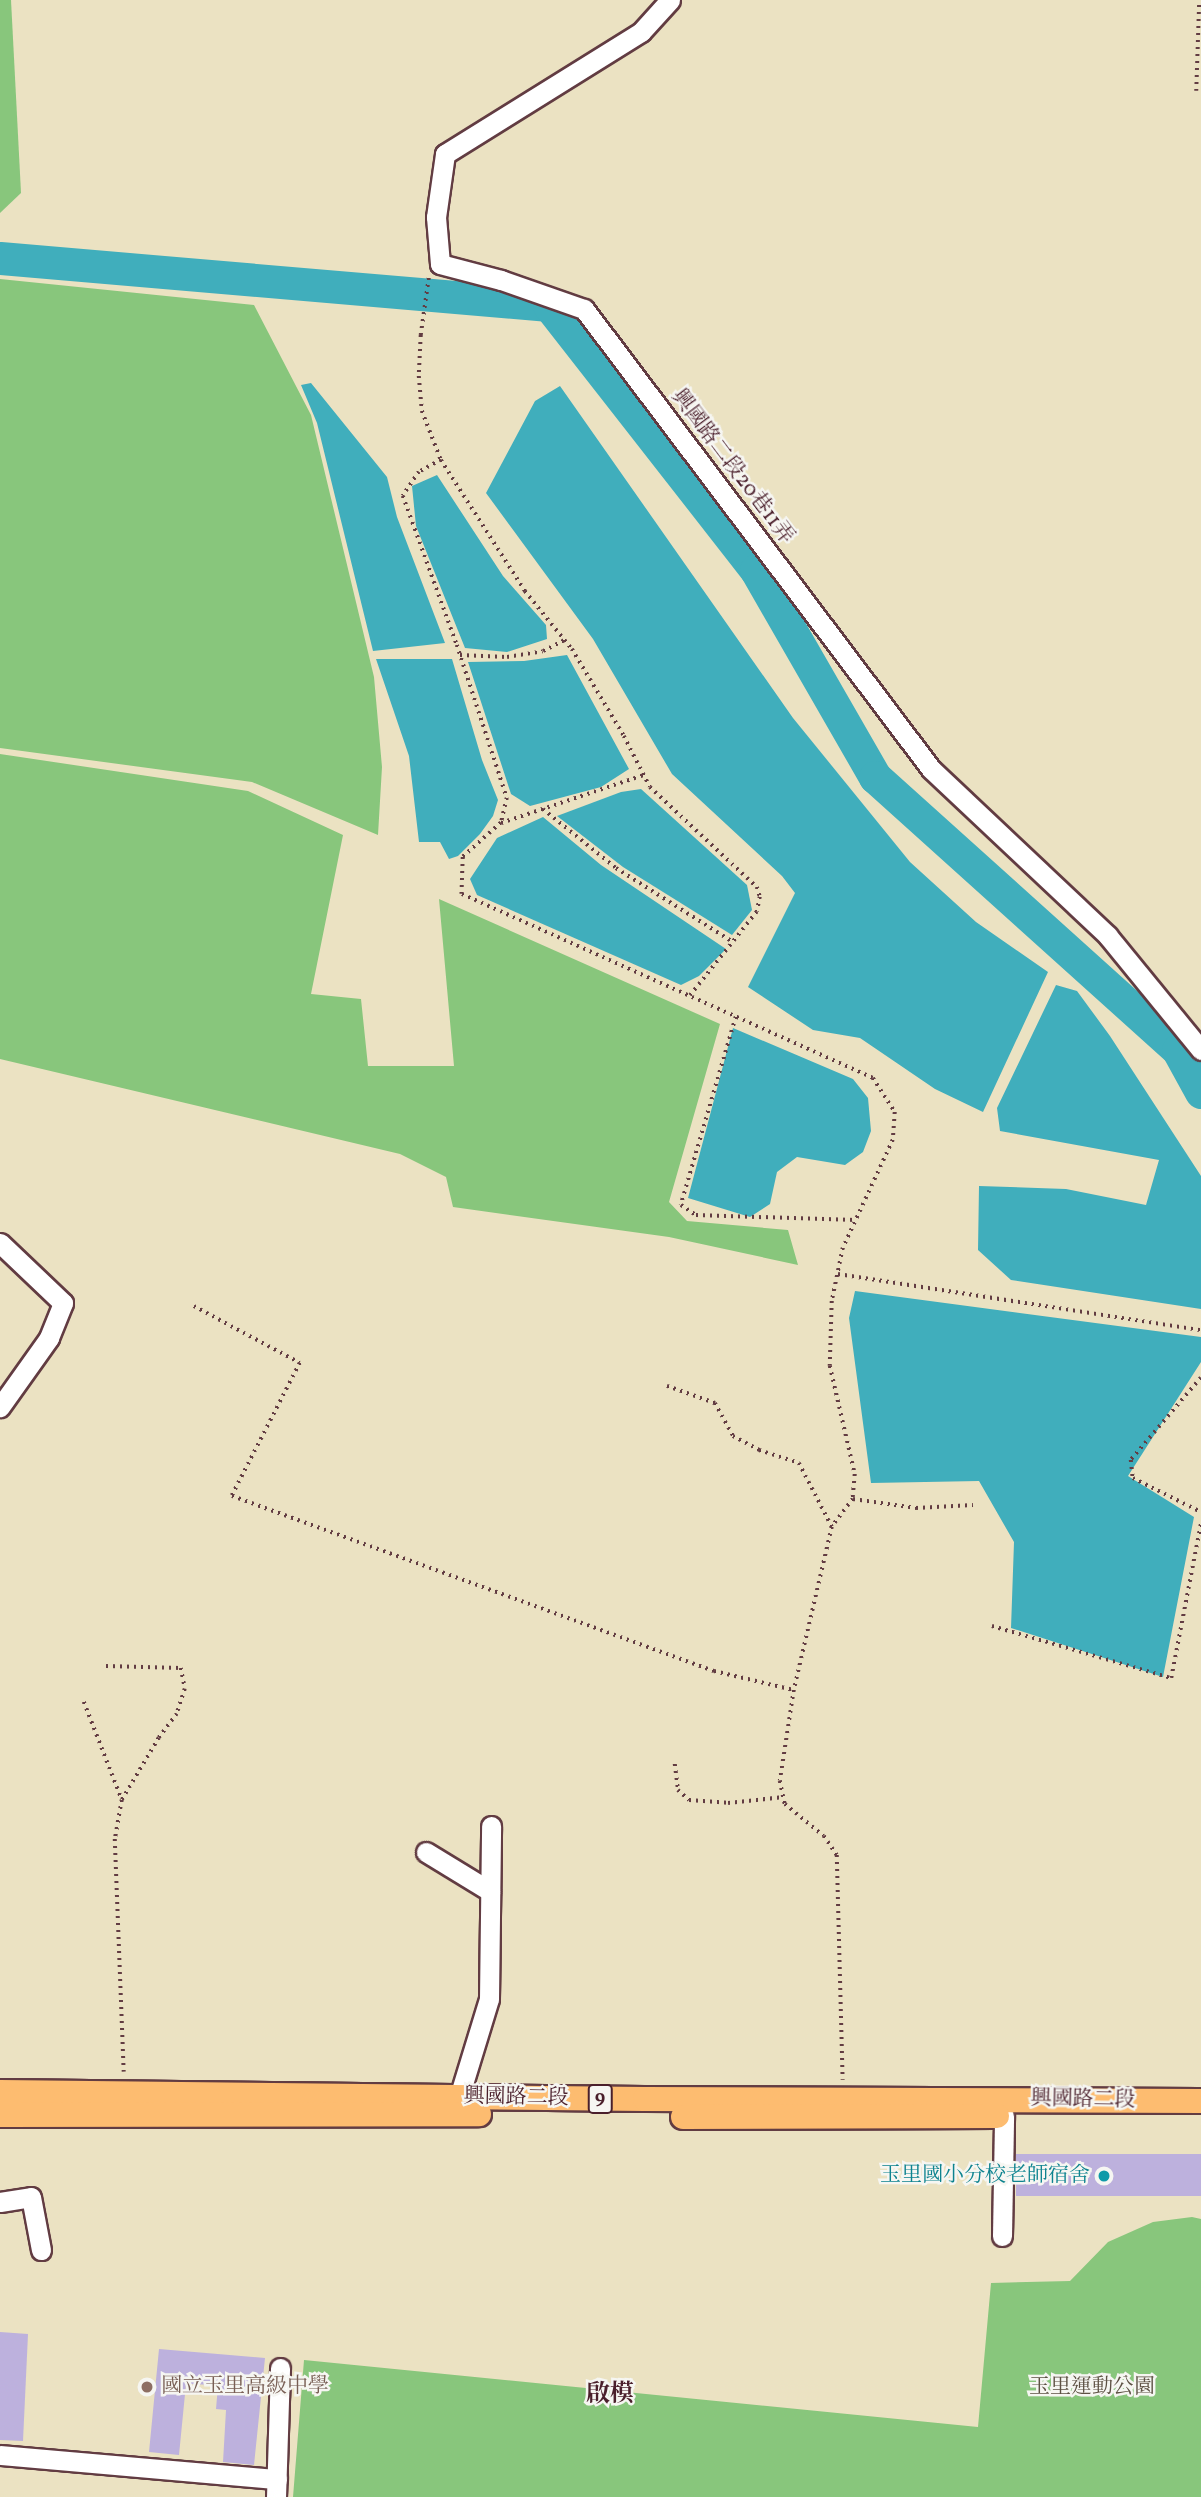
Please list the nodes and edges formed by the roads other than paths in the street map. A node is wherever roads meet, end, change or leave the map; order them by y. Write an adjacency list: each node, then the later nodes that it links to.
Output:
1 (670, 0): 2 (lane, 興國路二段20巷11弄)
2 (1201, 1050)
3 (0, 1243): 4 (lane)
4 (0, 1407)
5 (491, 1826): 7 (lane)
6 (426, 1852): 7 (lane)
7 (490, 1891): 9 (lane)
8 (0, 2092): 9 (main road, 興國路二段 / 9)
9 (459, 2097): 10 (main road, 興國路二段 / 9)
10 (1201, 2101)
11 (0, 2115): 12 (main road, 興國路二段 / 9)
12 (1004, 2116): 13 (main road, 興國路二段 / 9); 15 (lane)
13 (1201, 2118)
14 (0, 2202): 16 (lane)
15 (1002, 2236)
16 (41, 2250)
17 (280, 2368): 19 (lane)
18 (0, 2455): 19 (lane)
19 (277, 2488)

